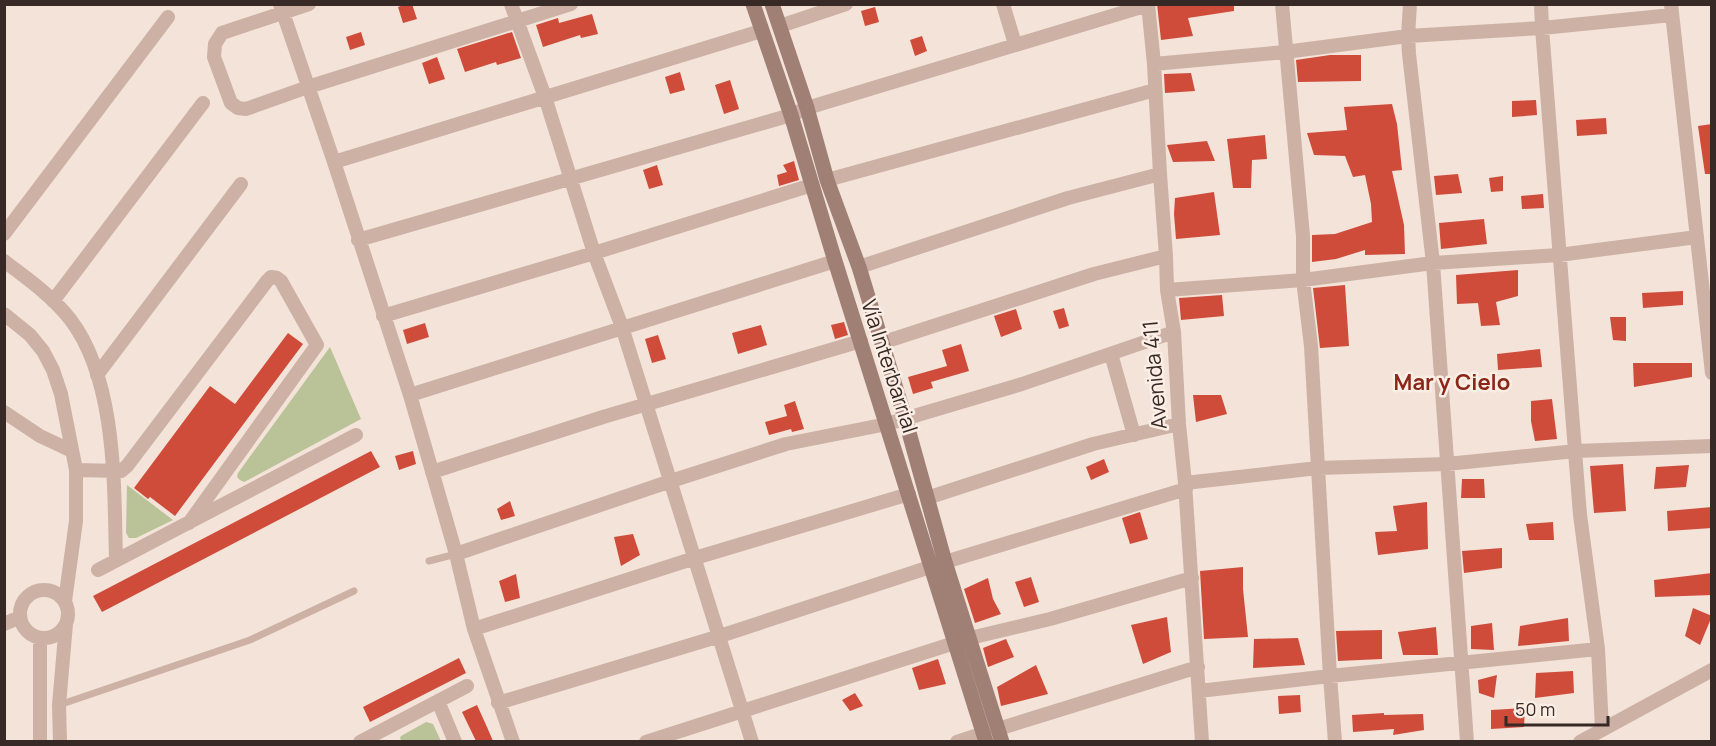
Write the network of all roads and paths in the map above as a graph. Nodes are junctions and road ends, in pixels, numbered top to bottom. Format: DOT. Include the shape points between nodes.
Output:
graph roads {
  1 [pos="309,4"];
  2 [pos="511,4"];
  3 [pos="571,4"];
  4 [pos="753,4"];
  5 [pos="772,4"];
  6 [pos="846,4"];
  7 [pos="1003,4"];
  8 [pos="1282,4"];
  9 [pos="1410,4"];
  10 [pos="1541,4"];
  11 [pos="1148,5"];
  12 [pos="282,9"];
  13 [pos="1672,10"];
  14 [pos="168,17"];
  15 [pos="517,22"];
  16 [pos="780,26"];
  17 [pos="1542,28"];
  18 [pos="761,31"];
  19 [pos="1408,36"];
  20 [pos="1015,44"];
  21 [pos="1285,52"];
  22 [pos="1154,64"];
  23 [pos="308,87"];
  24 [pos="1155,90"];
  25 [pos="545,97"];
  26 [pos="203,103"];
  27 [pos="807,108"];
  28 [pos="791,115"];
  29 [pos="334,162"];
  30 [pos="1160,174"];
  31 [pos="571,179"];
  32 [pos="827,180"];
  33 [pos="241,184"];
  34 [pos="812,185"];
  35 [pos="4,234"];
  36 [pos="1697,237"];
  37 [pos="358,240"];
  38 [pos="594,253"];
  39 [pos="1559,255"];
  40 [pos="1166,256"];
  41 [pos="4,261"];
  42 [pos="835,261"];
  43 [pos="1433,263"];
  44 [pos="859,267"];
  45 [pos="1303,280"];
  46 [pos="1167,290"];
  47 [pos="53,301"];
  48 [pos="4,315"];
  49 [pos="383,316"];
  50 [pos="622,327"];
  51 [pos="1174,332"];
  52 [pos="861,341"];
  53 [pos="882,343"];
  54 [pos="1111,354"];
  55 [pos="1712,373"];
  56 [pos="97,375"];
  57 [pos="410,395"];
  58 [pos="647,404"];
  59 [pos="4,412"];
  60 [pos="905,418"];
  61 [pos="887,424"];
  62 [pos="1179,424"];
  63 [pos="356,435"];
  64 [pos="1134,435"];
  65 [pos="1712,446"];
  66 [pos="72,451"];
  67 [pos="1576,451"];
  68 [pos="1447,464"];
  69 [pos="1318,468"];
  70 [pos="76,470"];
  71 [pos="114,471"];
  72 [pos="432,472"];
  73 [pos="671,481"];
  74 [pos="1186,486"];
  75 [pos="909,494"];
  76 [pos="927,498"];
  77 [pos="189,523"];
  78 [pos="456,554"];
  79 [pos="695,558"];
  80 [pos="116,560"];
  81 [pos="429,561"];
  82 [pos="945,561"];
  83 [pos="930,567"];
  84 [pos="98,570"];
  85 [pos="1192,578"];
  86 [pos="354,591"];
  87 [pos="65,601"];
  88 [pos="20,616"];
  89 [pos="4,624"];
  90 [pos="66,624"];
  91 [pos="474,629"];
  92 [pos="720,636"];
  93 [pos="40,638"];
  94 [pos="970,638"];
  95 [pos="954,643"];
  96 [pos="1598,649"];
  97 [pos="1461,663"];
  98 [pos="1198,667"];
  99 [pos="1712,670"];
  100 [pos="1330,676"];
  101 [pos="467,686"];
  102 [pos="1199,691"];
  103 [pos="438,701"];
  104 [pos="498,703"];
  105 [pos="59,705"];
  106 [pos="743,711"];
  107 [pos="1602,729"];
  108 [pos="992,736"];
  109 [pos="40,741"];
  110 [pos="60,741"];
  111 [pos="360,741"];
  112 [pos="455,741"];
  113 [pos="513,741"];
  114 [pos="646,741"];
  115 [pos="752,741"];
  116 [pos="957,741"];
  117 [pos="1203,741"];
  118 [pos="1335,741"];
  119 [pos="1467,741"];
  120 [pos="1580,741"];
  1 -- 12 [label="street"];
  2 -- 15 [label="street"];
  3 -- 15 [label="street"];
  4 -- 18 [label="main road, Vía Interbarrial"];
  5 -- 16 [label="main road, Vía Interbarrial"];
  6 -- 16 [label="street"];
  7 -- 20 [label="street"];
  8 -- 21 [label="street"];
  9 -- 19 [label="street"];
  10 -- 17 [label="street"];
  11 -- 20 [label="street"];
  11 -- 22 [label="street, Avenida 411"];
  12 -- 23 [label="street"];
  12 -- 23 [label="street" via="222,33 215,44 214,57 231,103 238,108 246,109"];
  13 -- 17 [label="street"];
  13 -- 36 [label="street"];
  14 -- 35 [label="street"];
  15 -- 23 [label="street"];
  15 -- 25 [label="street"];
  16 -- 27 [label="main road, Vía Interbarrial"];
  17 -- 19 [label="street"];
  17 -- 39 [label="street"];
  18 -- 25 [label="street"];
  18 -- 28 [label="main road, Vía Interbarrial"];
  19 -- 21 [label="street"];
  19 -- 43 [label="street"];
  20 -- 27 [label="street"];
  21 -- 22 [label="street"];
  21 -- 45 [label="street" via="1303,236"];
  22 -- 24 [label="street, Avenida 411"];
  23 -- 29 [label="street"];
  24 -- 30 [label="street, Avenida 411"];
  24 -- 32 [label="street"];
  25 -- 29 [label="street"];
  25 -- 31 [label="street"];
  26 -- 47 [label="street"];
  27 -- 28 [label="street"];
  27 -- 32 [label="main road, Vía Interbarrial"];
  28 -- 31 [label="street"];
  28 -- 34 [label="main road, Vía Interbarrial"];
  29 -- 37 [label="street"];
  30 -- 40 [label="street, Avenida 411"];
  30 -- 44 [label="street" via="1068,198"];
  31 -- 37 [label="street"];
  31 -- 38 [label="street"];
  32 -- 44 [label="main road, Vía Interbarrial"];
  33 -- 56 [label="street"];
  34 -- 38 [label="street"];
  34 -- 42 [label="main road, Vía Interbarrial"];
  36 -- 39 [label="street"];
  36 -- 55 [label="street"];
  37 -- 49 [label="street"];
  38 -- 49 [label="street"];
  38 -- 50 [label="street"];
  39 -- 43 [label="street"];
  39 -- 67 [label="street"];
  40 -- 46 [label="street, Avenida 411"];
  40 -- 53 [label="street" via="1094,274"];
  41 -- 47 [label="street"];
  42 -- 50 [label="street"];
  42 -- 52 [label="main road, Vía Interbarrial"];
  43 -- 45 [label="street"];
  43 -- 68 [label="street"];
  44 -- 53 [label="main road, Vía Interbarrial"];
  45 -- 46 [label="street"];
  45 -- 69 [label="street"];
  46 -- 51 [label="street, Avenida 411"];
  47 -- 56 [label="street" via="78,332"];
  48 -- 66 [label="street" via="37,343 53,370"];
  49 -- 57 [label="street"];
  50 -- 57 [label="street"];
  50 -- 58 [label="street"];
  51 -- 54 [label="street"];
  51 -- 62 [label="street, Avenida 411"];
  52 -- 58 [label="street"];
  52 -- 61 [label="main road, Vía Interbarrial"];
  53 -- 60 [label="main road, Vía Interbarrial"];
  54 -- 60 [label="street"];
  54 -- 64 [label="street"];
  56 -- 71 [label="street"];
  57 -- 72 [label="street"];
  58 -- 72 [label="street"];
  58 -- 73 [label="street"];
  59 -- 66 [label="street"];
  60 -- 61 [label="street"];
  60 -- 76 [label="main road, Vía Interbarrial"];
  61 -- 73 [label="street" via="786,444"];
  61 -- 75 [label="main road, Vía Interbarrial"];
  62 -- 64 [label="street"];
  62 -- 74 [label="street, Avenida 411"];
  63 -- 77 [label="street"];
  64 -- 76 [label="street" via="1093,444"];
  65 -- 67 [label="street"];
  66 -- 70 [label="street"];
  67 -- 68 [label="street"];
  67 -- 96 [label="street" via="1580,515"];
  68 -- 69 [label="street"];
  68 -- 97 [label="street"];
  69 -- 74 [label="street"];
  69 -- 100 [label="street"];
  70 -- 71 [label="street"];
  70 -- 87 [label="street" via="76,521"];
  71 -- 77 [label="street" via="126,466 267,281 273,277 280,279 317,345"];
  71 -- 80 [label="street"];
  72 -- 78 [label="street"];
  73 -- 78 [label="street"];
  73 -- 79 [label="street"];
  74 -- 82 [label="street"];
  74 -- 85 [label="street, Avenida 411"];
  75 -- 79 [label="street"];
  75 -- 83 [label="main road, Vía Interbarrial"];
  76 -- 82 [label="main road, Vía Interbarrial"];
  77 -- 80 [label="street"];
  78 -- 81 [label="lane"];
  78 -- 91 [label="street"];
  79 -- 91 [label="street"];
  79 -- 92 [label="street"];
  80 -- 84 [label="street"];
  82 -- 94 [label="main road, Vía Interbarrial"];
  83 -- 92 [label="street"];
  83 -- 95 [label="main road, Vía Interbarrial"];
  85 -- 94 [label="street"];
  85 -- 98 [label="street, Avenida 411"];
  86 -- 105 [label="lane" via="250,640"];
  87 -- 88 [label="street" via="52,591 36,591 23,601"];
  87 -- 90 [label="street"];
  88 -- 89 [label="street"];
  88 -- 93 [label="street" via="26,631"];
  90 -- 93 [label="street" via="55,635"];
  90 -- 105 [label="street"];
  91 -- 104 [label="street"];
  92 -- 104 [label="street"];
  92 -- 106 [label="street"];
  93 -- 109 [label="street"];
  94 -- 95 [label="street"];
  94 -- 108 [label="main road, Vía Interbarrial"];
  95 -- 106 [label="street"];
  95 -- 108 [label="main road, Vía Interbarrial"];
  96 -- 97 [label="street"];
  96 -- 107 [label="street"];
  97 -- 100 [label="street"];
  97 -- 119 [label="street"];
  98 -- 102 [label="street, Avenida 411"];
  98 -- 108 [label="street"];
  99 -- 107 [label="street"];
  100 -- 102 [label="street"];
  100 -- 118 [label="street"];
  101 -- 103 [label="street"];
  102 -- 117 [label="street, Avenida 411"];
  103 -- 111 [label="street"];
  103 -- 112 [label="street"];
  104 -- 113 [label="street"];
  105 -- 110 [label="street"];
  106 -- 114 [label="street"];
  106 -- 115 [label="street"];
  107 -- 120 [label="street"];
  108 -- 116 [label="street"];
}
